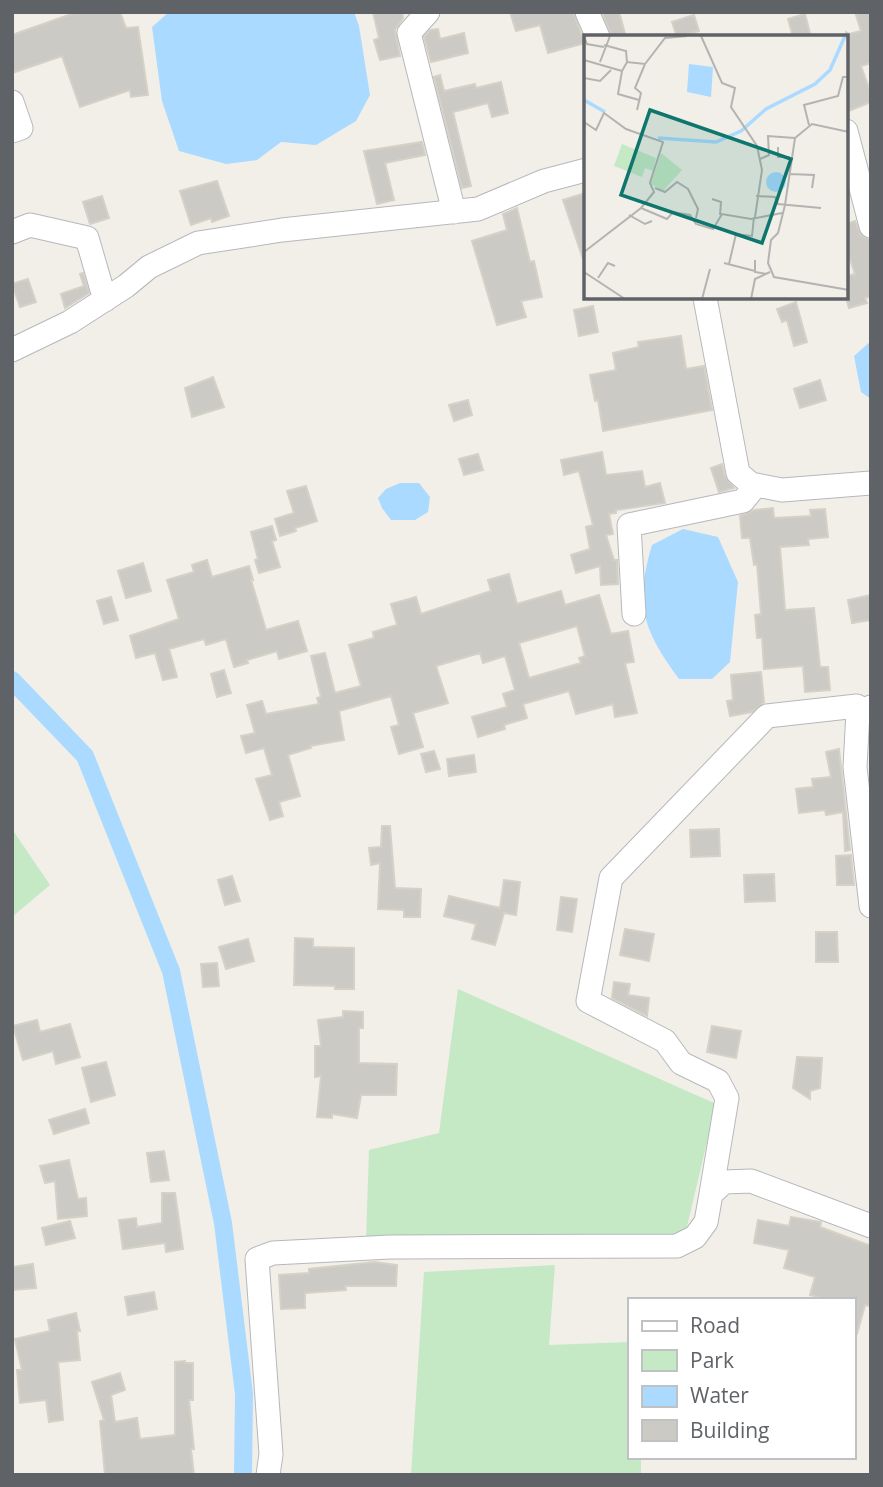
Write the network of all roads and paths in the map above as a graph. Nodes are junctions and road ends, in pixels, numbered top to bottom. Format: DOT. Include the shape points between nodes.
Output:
graph roads {
  1 [pos="428,12"];
  2 [pos="587,12"];
  3 [pos="597,35"];
  4 [pos="12,102"];
  5 [pos="12,131"];
  6 [pos="848,139"];
  7 [pos="584,171"];
  8 [pos="454,212"];
  9 [pos="871,226"];
  10 [pos="12,232"];
  11 [pos="705,299"];
  12 [pos="105,300"];
  13 [pos="12,350"];
  14 [pos="871,482"];
  15 [pos="756,485"];
  16 [pos="634,614"];
  17 [pos="864,707"];
  18 [pos="871,906"];
  19 [pos="711,1194"];
  20 [pos="871,1226"];
  21 [pos="268,1475"];
  1 -- 8 [label="street" via="409,33"];
  2 -- 3 [label="street"];
  4 -- 5 [label="street" via="21,128"];
  6 -- 9 [label="street"];
  7 -- 8 [label="street" via="544,181 478,209"];
  8 -- 12 [label="street" via="198,243 149,267"];
  10 -- 12 [label="street" via="30,225 87,239"];
  11 -- 15 [label="street" via="738,472"];
  12 -- 13 [label="street"];
  14 -- 15 [label="street" via="782,490"];
  15 -- 16 [label="street" via="743,501 629,525"];
  17 -- 18 [label="street" via="858,712 855,767"];
  17 -- 19 [label="street" via="767,716 611,878 588,1001 665,1041 681,1063 718,1081 727,1098"];
  19 -- 20 [label="street" via="724,1182 751,1181"];
  19 -- 21 [label="street" via="706,1222 695,1237 677,1246 390,1247 272,1253 257,1259 271,1454"];
}
